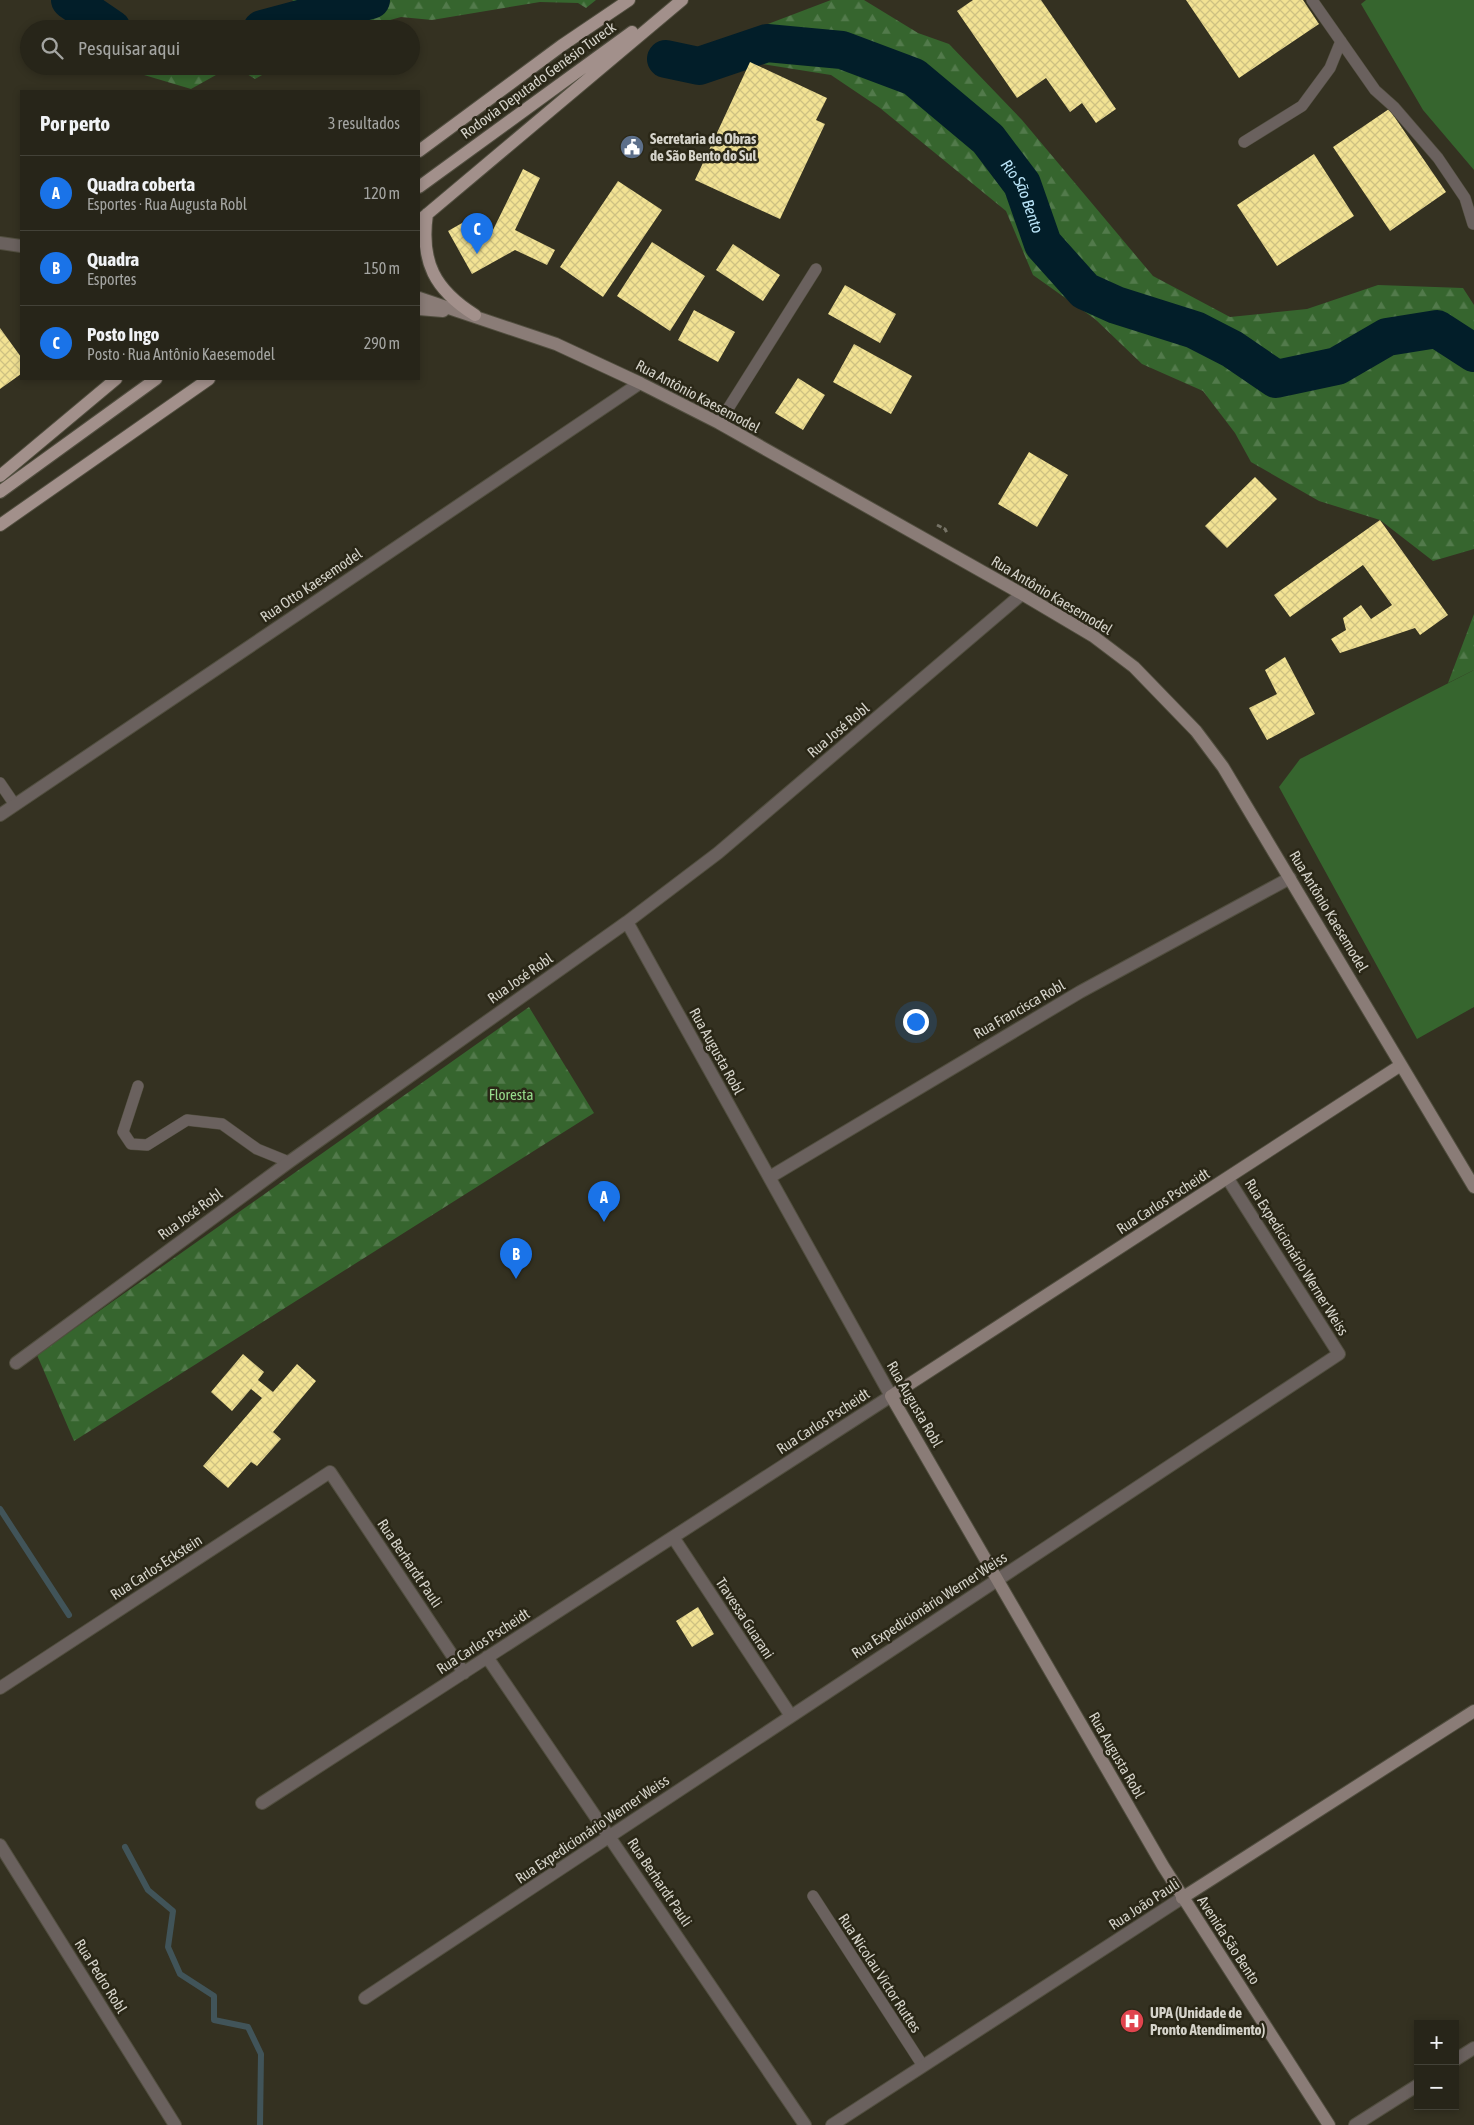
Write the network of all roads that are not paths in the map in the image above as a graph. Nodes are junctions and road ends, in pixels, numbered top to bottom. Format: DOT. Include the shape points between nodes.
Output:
graph roads {
  1 [pos="629,0"];
  2 [pos="676,0"];
  3 [pos="682,0"];
  4 [pos="1312,0"];
  5 [pos="1341,41"];
  6 [pos="1244,142"];
  7 [pos="420,150"];
  8 [pos="420,186"];
  9 [pos="423,218"];
  10 [pos="1473,224"];
  11 [pos="0,243"];
  12 [pos="20,246"];
  13 [pos="816,269"];
  14 [pos="420,298"];
  15 [pos="420,309"];
  16 [pos="475,315"];
  17 [pos="115,380"];
  18 [pos="155,380"];
  19 [pos="208,380"];
  20 [pos="640,383"];
  21 [pos="719,423"];
  22 [pos="0,476"];
  23 [pos="0,492"];
  24 [pos="0,525"];
  25 [pos="1022,594"];
  26 [pos="0,784"];
  27 [pos="15,805"];
  28 [pos="0,815"];
  29 [pos="1290,878"];
  30 [pos="627,922"];
  31 [pos="1402,1065"];
  32 [pos="138,1086"];
  33 [pos="289,1162"];
  34 [pos="770,1177"];
  35 [pos="1228,1179"];
  36 [pos="1474,1187"];
  37 [pos="16,1363"];
  38 [pos="891,1396"];
  39 [pos="330,1472"];
  40 [pos="673,1537"];
  41 [pos="997,1580"];
  42 [pos="487,1657"];
  43 [pos="464,1673"];
  44 [pos="0,1688"];
  45 [pos="1474,1711"];
  46 [pos="791,1716"];
  47 [pos="262,1803"];
  48 [pos="609,1837"];
  49 [pos="0,1845"];
  50 [pos="814,1896"];
  51 [pos="1182,1898"];
  52 [pos="365,1998"];
  53 [pos="1474,2048"];
  54 [pos="1459,2057"];
  55 [pos="923,2066"];
  56 [pos="1414,2087"];
  57 [pos="174,2125"];
  58 [pos="805,2125"];
  59 [pos="832,2125"];
  60 [pos="1329,2125"];
  61 [pos="1355,2125"];
  1 -- 7 [label="main road"];
  2 -- 8 [label="main road, Rodovia Deputado Genésio Tureck"];
  3 -- 9 [label="main road"];
  4 -- 5 [label="lane"];
  5 -- 6 [label="lane" via="1330,68 1302,106"];
  5 -- 10 [label="lane" via="1375,90 1438,158 1465,198"];
  9 -- 16 [label="main road" via="426,254 432,273 458,305"];
  11 -- 12 [label="street"];
  13 -- 21 [label="lane"];
  14 -- 16 [label="main road, Rua Antônio Kaesemodel"];
  15 -- 16 [label="main road, Rua Antônio Kaesemodel"];
  16 -- 20 [label="main road, Rua Antônio Kaesemodel" via="556,344"];
  17 -- 22 [label="main road"];
  18 -- 23 [label="main road"];
  19 -- 24 [label="main road"];
  20 -- 21 [label="main road, Rua Antônio Kaesemodel"];
  20 -- 27 [label="street, Rua Otto Kaesemodel"];
  21 -- 25 [label="main road, Rua Antônio Kaesemodel"];
  25 -- 29 [label="main road, Rua Antônio Kaesemodel" via="1093,636 1134,667 1168,700 1223,767"];
  25 -- 30 [label="street, Rua José Robl" via="718,853"];
  26 -- 27 [label="lane"];
  27 -- 28 [label="street, Rua Otto Kaesemodel"];
  29 -- 31 [label="main road, Rua Antônio Kaesemodel"];
  29 -- 34 [label="street, Rua Francisca Robl" via="1072,997"];
  30 -- 33 [label="street, Rua José Robl"];
  30 -- 34 [label="street, Rua Augusta Robl"];
  31 -- 35 [label="main road, Rua Carlos Pscheidt"];
  31 -- 36 [label="main road, Rua Antônio Kaesemodel"];
  32 -- 33 [label="lane" via="123,1132 131,1144 147,1144 187,1120 222,1124 257,1148"];
  33 -- 37 [label="street, Rua José Robl"];
  34 -- 38 [label="street, Rua Augusta Robl"];
  35 -- 38 [label="main road, Rua Carlos Pscheidt"];
  35 -- 41 [label="street, Rua Expedicionário Werner Weiss" via="1339,1354"];
  38 -- 40 [label="street, Rua Carlos Pscheidt"];
  38 -- 41 [label="main road, Rua Augusta Robl"];
  39 -- 43 [label="street, Rua Berhardt Pauli"];
  39 -- 44 [label="street, Rua Carlos Eckstein"];
  40 -- 42 [label="street, Rua Carlos Pscheidt"];
  40 -- 46 [label="street, Travessa Guarani"];
  41 -- 46 [label="street, Rua Expedicionário Werner Weiss"];
  41 -- 51 [label="main road, Rua Augusta Robl"];
  42 -- 43 [label="street, Rua Carlos Pscheidt"];
  42 -- 48 [label="street, Rua Berhardt Pauli"];
  43 -- 47 [label="street, Rua Carlos Pscheidt"];
  45 -- 51 [label="main road, Rua João Pauli"];
  46 -- 48 [label="street, Rua Expedicionário Werner Weiss"];
  48 -- 52 [label="street, Rua Expedicionário Werner Weiss"];
  48 -- 58 [label="street, Rua Berhardt Pauli"];
  49 -- 57 [label="street, Rua Pedro Robl"];
  50 -- 55 [label="lane, Rua Nicolau Victor Ruttes"];
  51 -- 55 [label="street, Rua João Pauli"];
  51 -- 60 [label="main road, Avenida São Bento"];
  53 -- 54 [label="street"];
  55 -- 59 [label="street, Rua João Pauli"];
  56 -- 61 [label="street"];
}
